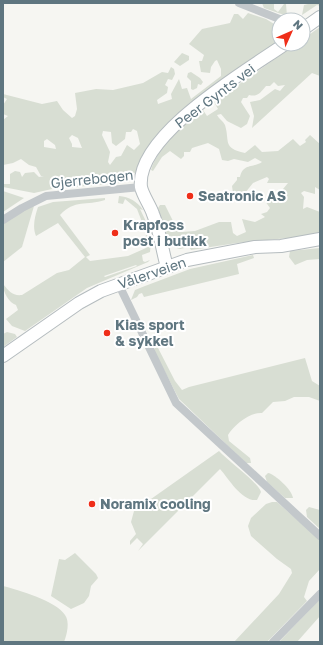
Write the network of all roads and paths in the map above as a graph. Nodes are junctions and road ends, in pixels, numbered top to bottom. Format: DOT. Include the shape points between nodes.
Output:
graph roads {
  1 [pos="239,3"];
  2 [pos="271,16"];
  3 [pos="320,17"];
  4 [pos="311,23"];
  5 [pos="274,52"];
  6 [pos="142,187"];
  7 [pos="3,220"];
  8 [pos="320,240"];
  9 [pos="167,267"];
  10 [pos="119,285"];
  11 [pos="3,356"];
  12 [pos="320,536"];
  13 [pos="320,594"];
  14 [pos="273,642"];
  1 -- 2 [label="street"];
  3 -- 4 [label="street"];
  5 -- 6 [label="street, Peer Gynts vei" via="177,123 147,159 142,175"];
  6 -- 7 [label="street, Gjerrebogen" via="46,196"];
  6 -- 9 [label="street, Peer Gynts vei" via="156,223"];
  8 -- 9 [label="street, Vålerveien" via="224,253 187,260"];
  9 -- 10 [label="street, Vålerveien"];
  10 -- 11 [label="street, Vålerveien" via="79,303"];
  10 -- 12 [label="street" via="176,403"];
  13 -- 14 [label="street"];
}
